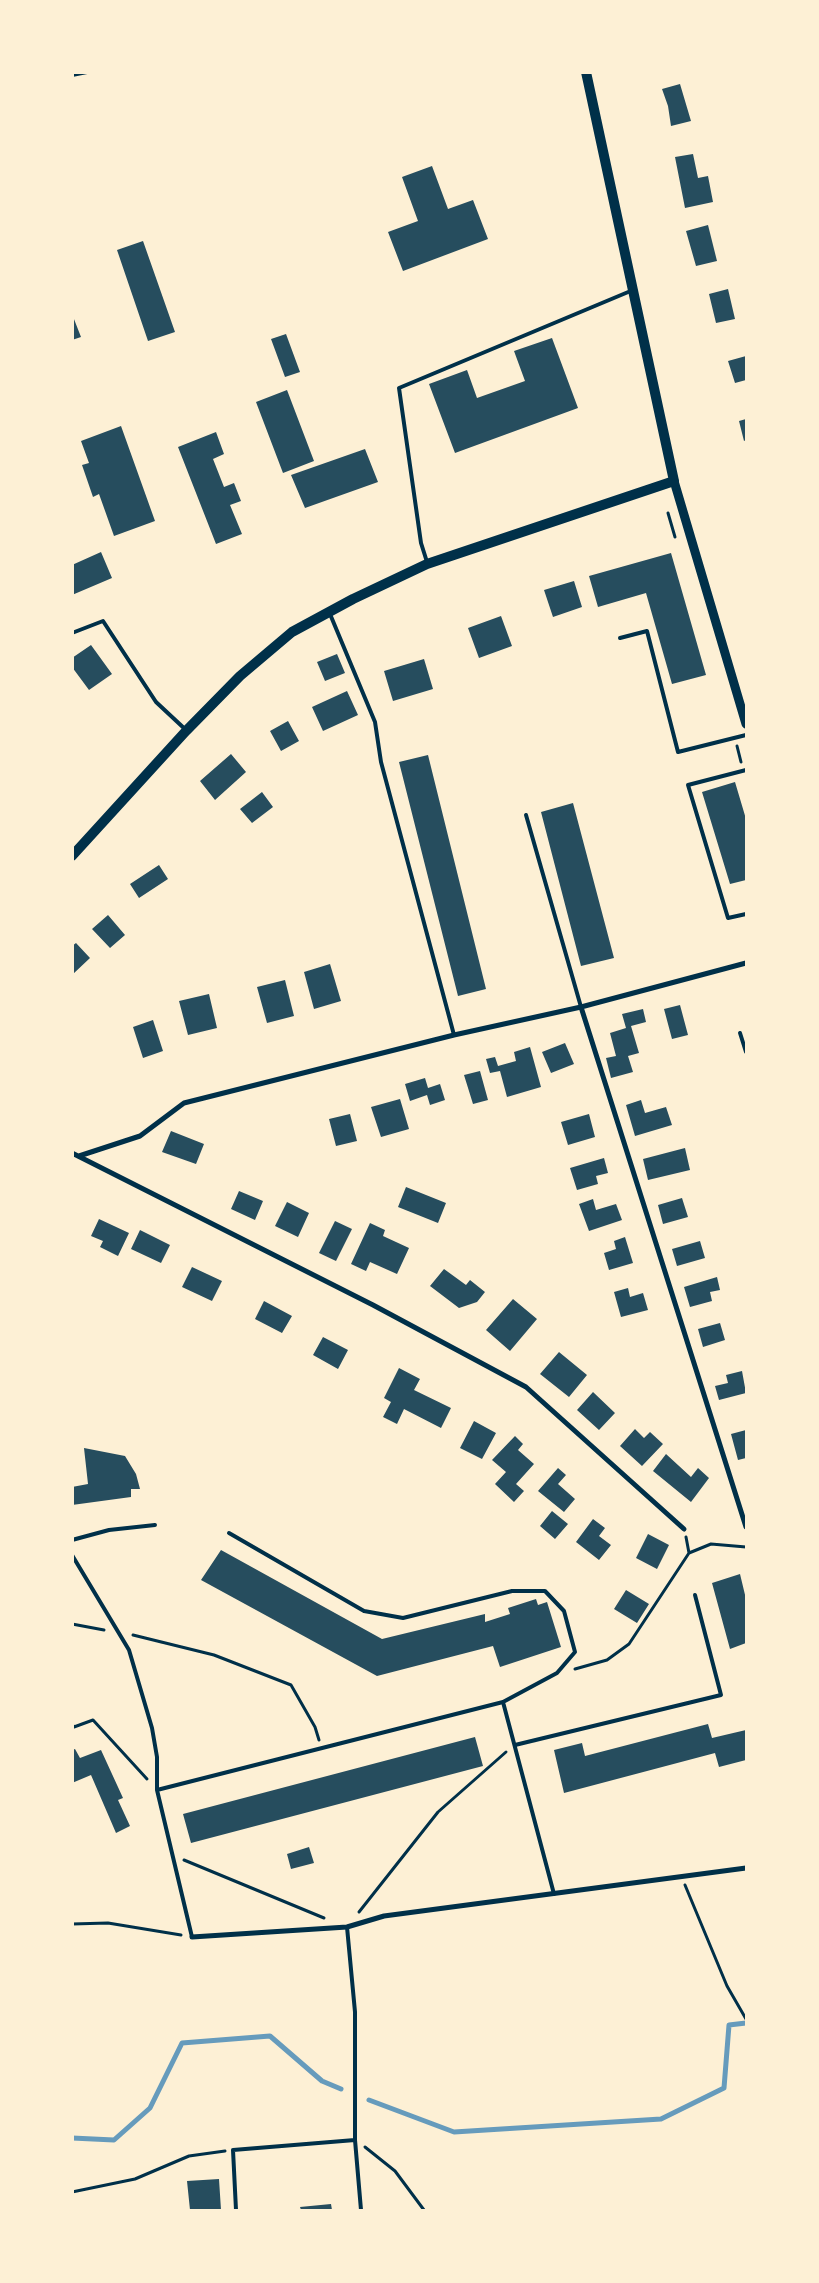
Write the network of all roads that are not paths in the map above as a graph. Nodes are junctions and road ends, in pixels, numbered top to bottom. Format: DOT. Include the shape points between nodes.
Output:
graph roads {
  1 [pos="87,72"];
  2 [pos="586,72"];
  3 [pos="72,75"];
  4 [pos="633,290"];
  5 [pos="674,482"];
  6 [pos="427,564"];
  7 [pos="329,612"];
  8 [pos="72,633"];
  9 [pos="620,638"];
  10 [pos="746,724"];
  11 [pos="186,731"];
  12 [pos="746,735"];
  13 [pos="746,770"];
  14 [pos="526,815"];
  15 [pos="72,856"];
  16 [pos="746,914"];
  17 [pos="746,962"];
  18 [pos="581,1007"];
  19 [pos="740,1033"];
  20 [pos="454,1036"];
  21 [pos="746,1052"];
  22 [pos="72,1154"];
  23 [pos="79,1156"];
  24 [pos="155,1525"];
  25 [pos="746,1527"];
  26 [pos="684,1529"];
  27 [pos="229,1532"];
  28 [pos="72,1540"];
  29 [pos="72,1555"];
  30 [pos="695,1594"];
  31 [pos="502,1702"];
  32 [pos="515,1745"];
  33 [pos="157,1790"];
  34 [pos="746,1868"];
  35 [pos="554,1894"];
  36 [pos="347,1927"];
  37 [pos="192,1937"];
  38 [pos="355,2140"];
  39 [pos="236,2210"];
  40 [pos="361,2210"];
  1 -- 3 [label="lane"];
  2 -- 4 [label="main road"];
  4 -- 5 [label="main road"];
  4 -- 6 [label="lane" via="399,388 421,543"];
  5 -- 6 [label="main road"];
  5 -- 10 [label="street"];
  6 -- 7 [label="main road"];
  7 -- 11 [label="main road" via="292,632 268,650"];
  7 -- 20 [label="lane" via="375,722 381,762"];
  8 -- 11 [label="lane" via="103,621 156,702"];
  9 -- 12 [label="lane" via="647,631 678,752"];
  11 -- 15 [label="main road"];
  13 -- 16 [label="lane" via="688,785 728,918"];
  14 -- 18 [label="lane"];
  17 -- 18 [label="street"];
  18 -- 20 [label="street"];
  18 -- 25 [label="street"];
  19 -- 21 [label="lane"];
  20 -- 23 [label="street" via="184,1103 140,1136"];
  22 -- 23 [label="street"];
  23 -- 26 [label="street" via="526,1387"];
  24 -- 28 [label="lane" via="108,1530"];
  27 -- 31 [label="lane" via="364,1611 403,1618 512,1591 546,1591 564,1611 575,1652 557,1673"];
  29 -- 33 [label="lane" via="129,1650 152,1728 157,1757"];
  30 -- 32 [label="lane" via="721,1695"];
  31 -- 32 [label="lane"];
  31 -- 33 [label="lane"];
  32 -- 35 [label="lane"];
  33 -- 37 [label="lane"];
  34 -- 35 [label="street"];
  35 -- 36 [label="street" via="384,1916"];
  36 -- 37 [label="street"];
  36 -- 38 [label="lane" via="355,2012"];
  38 -- 39 [label="lane" via="233,2150"];
  38 -- 40 [label="lane"];
}
